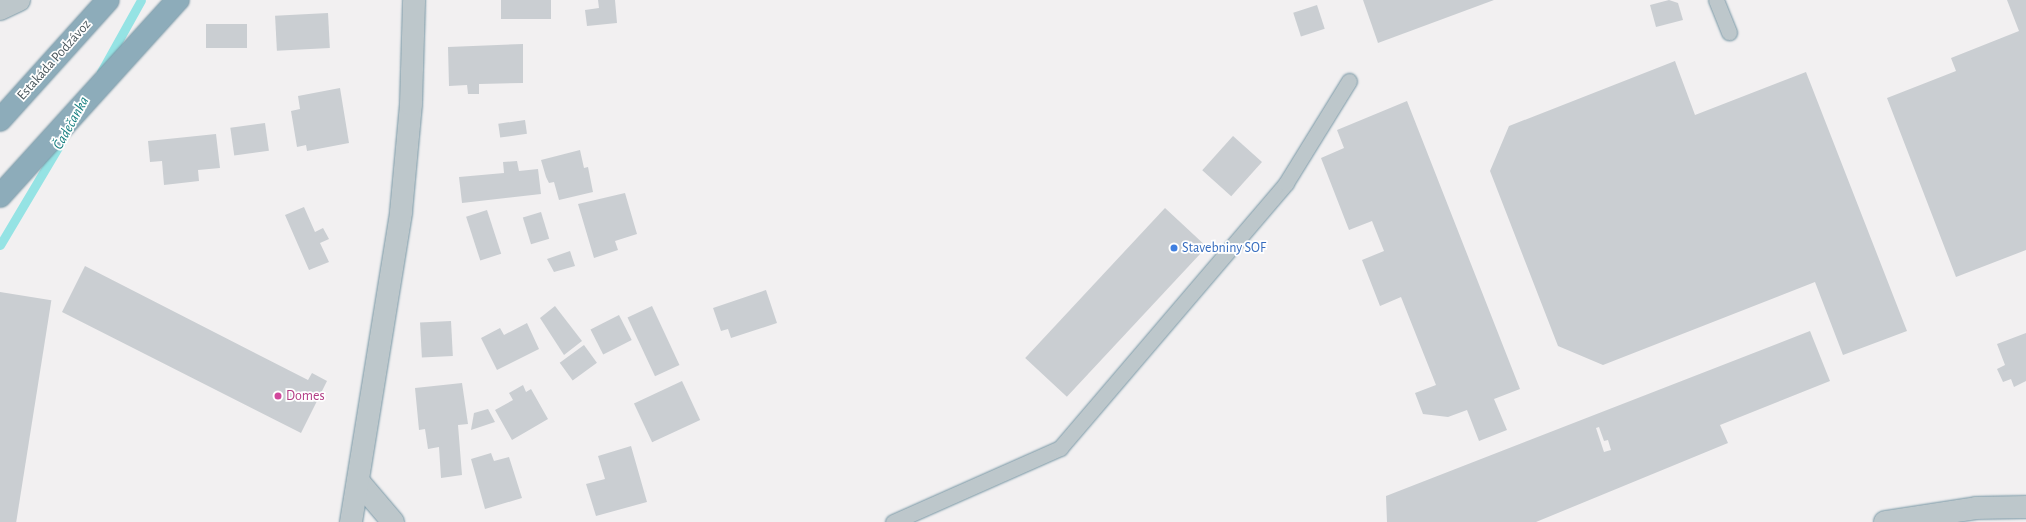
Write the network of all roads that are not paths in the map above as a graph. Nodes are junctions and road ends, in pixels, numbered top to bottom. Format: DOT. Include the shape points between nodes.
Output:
graph roads {
  1 [pos="19,0"];
  2 [pos="108,0"];
  3 [pos="178,0"];
  4 [pos="414,0"];
  5 [pos="1716,0"];
  6 [pos="0,8"];
  7 [pos="1729,33"];
  8 [pos="1350,81"];
  9 [pos="0,120"];
  10 [pos="0,196"];
  11 [pos="358,481"];
  12 [pos="2026,507"];
  13 [pos="351,522"];
  14 [pos="393,522"];
  15 [pos="893,522"];
  16 [pos="1885,522"];
  1 -- 6 [label="street"];
  2 -- 9 [label="highway, Estakáda Podzávoz"];
  3 -- 10 [label="highway"];
  4 -- 11 [label="street" via="411,104 401,212"];
  5 -- 7 [label="lane"];
  8 -- 15 [label="lane" via="1286,183 1060,448"];
  11 -- 13 [label="street"];
  11 -- 14 [label="street"];
  12 -- 16 [label="street" via="1976,508"];
}
